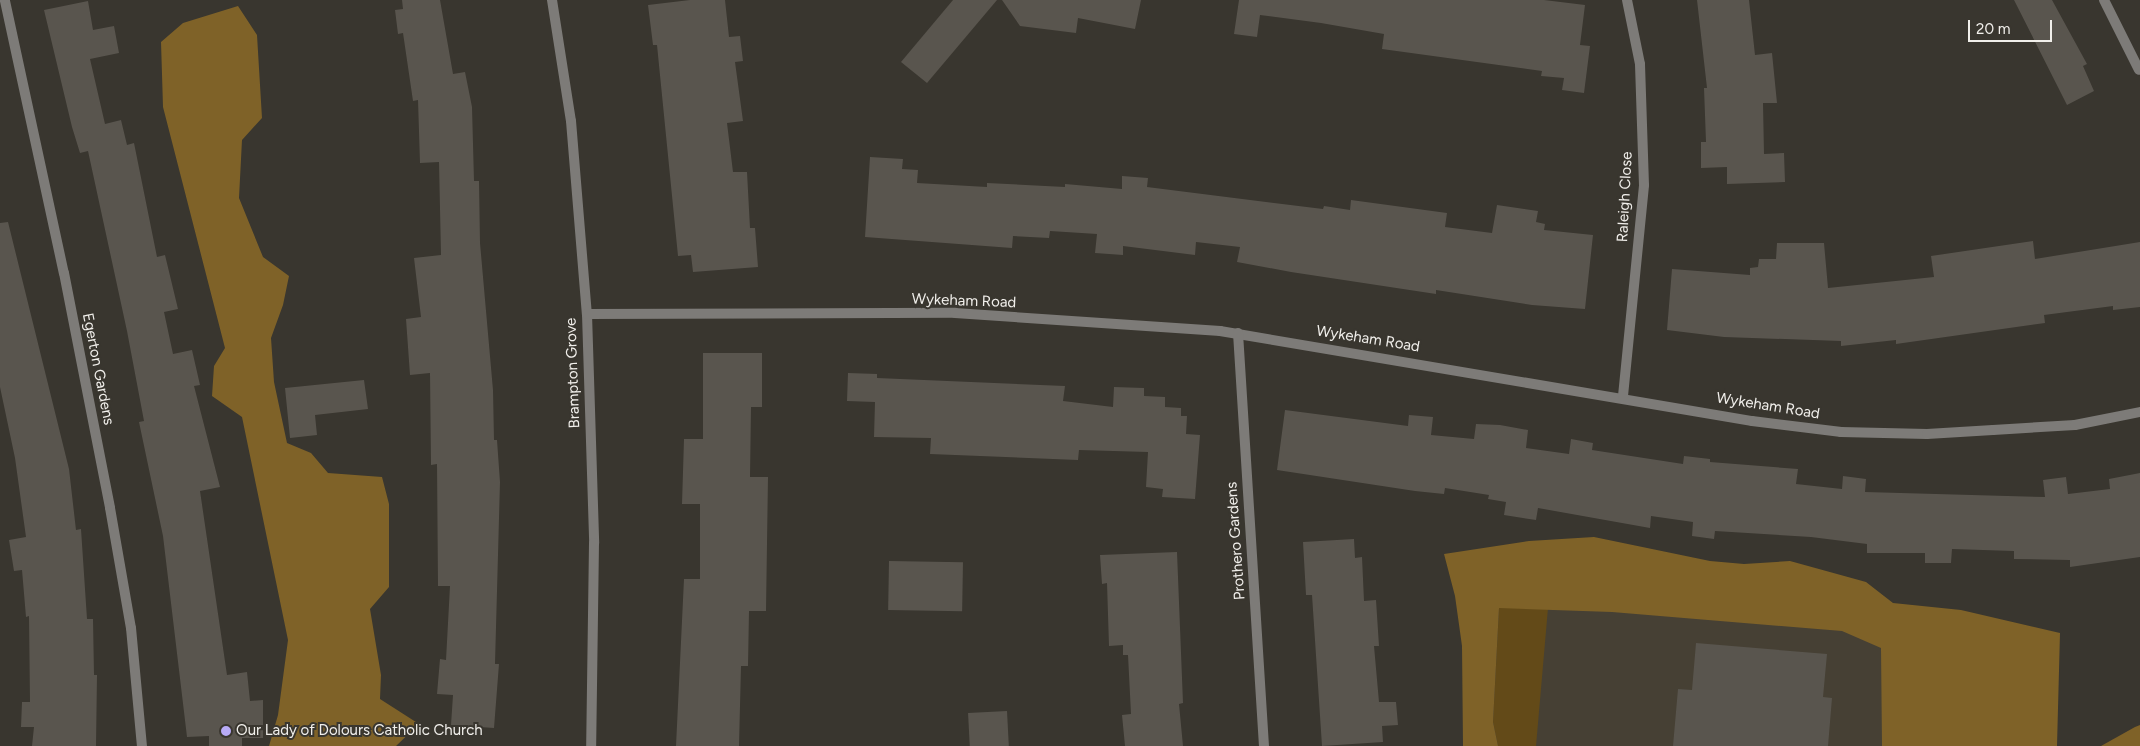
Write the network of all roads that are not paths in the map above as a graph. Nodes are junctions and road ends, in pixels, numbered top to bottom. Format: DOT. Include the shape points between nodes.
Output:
graph roads {
  1 [pos="552,0"];
  2 [pos="1626,0"];
  3 [pos="2104,0"];
  4 [pos="5,1"];
  5 [pos="2139,70"];
  6 [pos="586,314"];
  7 [pos="1238,333"];
  8 [pos="1623,396"];
  9 [pos="2140,412"];
  10 [pos="142,746"];
  11 [pos="591,746"];
  12 [pos="1264,746"];
  1 -- 6 [label="street, Brampton Grove" via="571,122"];
  2 -- 8 [label="street, Raleigh Close" via="1640,64 1644,185"];
  3 -- 5 [label="street"];
  4 -- 10 [label="street, Egerton Gardens" via="64,273 110,508 131,628"];
  6 -- 7 [label="street, Wykeham Road" via="955,314"];
  6 -- 11 [label="street, Brampton Grove" via="594,543"];
  7 -- 8 [label="street, Wykeham Road"];
  7 -- 12 [label="street, Prothero Gardens"];
  8 -- 9 [label="street, Wykeham Road" via="1752,421 1841,432 1927,434 2075,425"];
}
